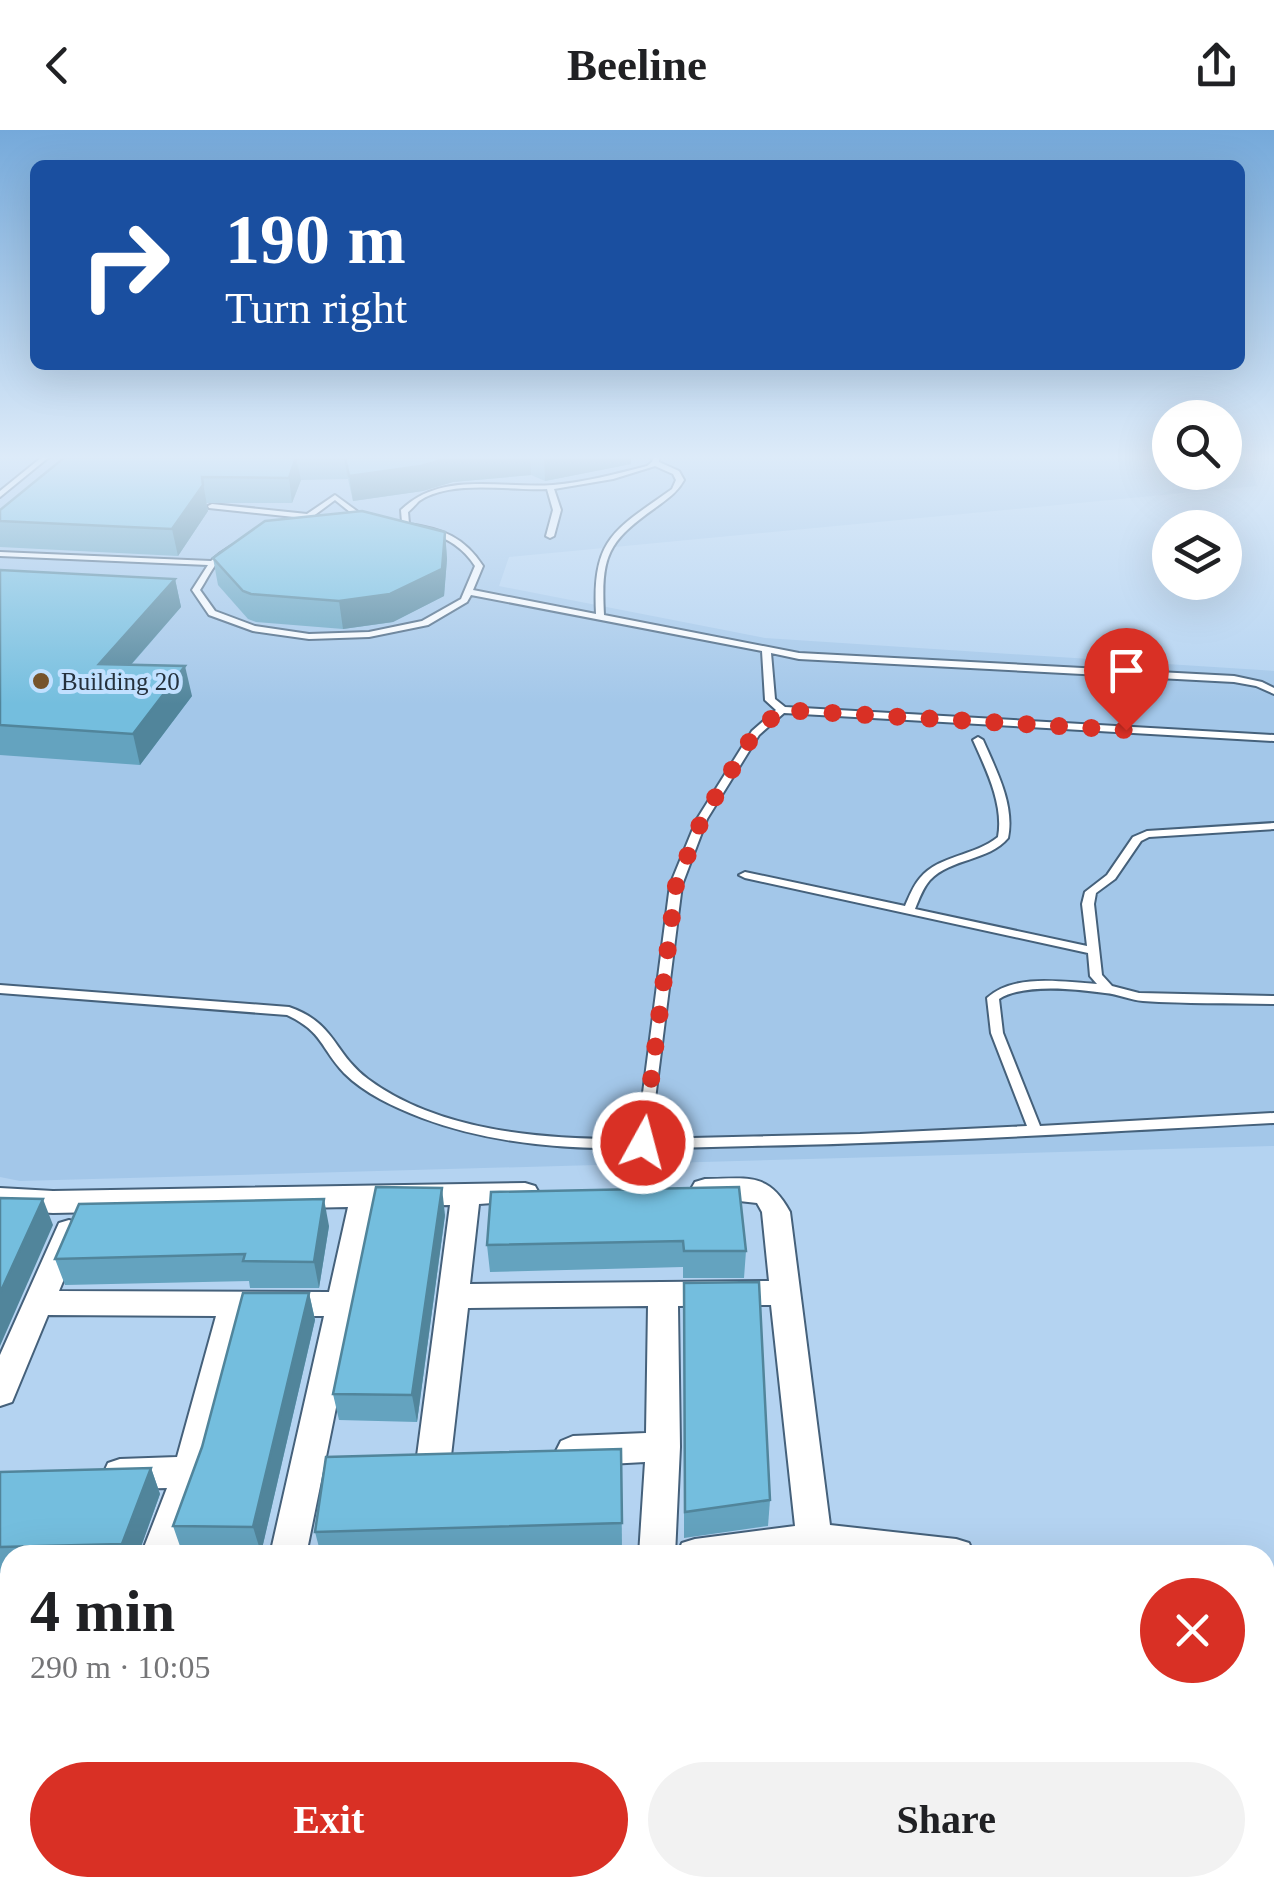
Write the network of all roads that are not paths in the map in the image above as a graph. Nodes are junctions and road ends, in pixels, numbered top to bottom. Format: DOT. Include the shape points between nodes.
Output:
graph roads {
  1 [pos="253,539"];
  2 [pos="452,539"];
  3 [pos="611,539"];
  4 [pos="0,554"];
  5 [pos="211,563"];
  6 [pos="471,592"];
  7 [pos="600,617"];
  8 [pos="766,652"];
  9 [pos="1274,691"];
  10 [pos="782,710"];
  11 [pos="1274,738"];
  12 [pos="978,740"];
  13 [pos="1274,826"];
  14 [pos="744,875"];
  15 [pos="909,910"];
  16 [pos="1093,950"];
  17 [pos="0,989"];
  18 [pos="1108,989"];
  19 [pos="1274,1000"];
  20 [pos="1274,1118"];
  21 [pos="1035,1130"];
  22 [pos="643,1143"];
  23 [pos="682,1190"];
  24 [pos="564,1192"];
  25 [pos="466,1194"];
  26 [pos="365,1196"];
  27 [pos="0,1200"];
  28 [pos="82,1202"];
  29 [pos="786,1293"];
  30 [pos="663,1294"];
  31 [pos="453,1296"];
  32 [pos="236,1302"];
  33 [pos="40,1303"];
  34 [pos="340,1304"];
  35 [pos="0,1392"];
  36 [pos="663,1447"];
  37 [pos="548,1452"];
  38 [pos="472,1455"];
  39 [pos="434,1456"];
  40 [pos="398,1458"];
  41 [pos="344,1460"];
  42 [pos="307,1462"];
  43 [pos="190,1472"];
  44 [pos="95,1474"];
  45 [pos="163,1545"];
  46 [pos="290,1545"];
  47 [pos="658,1545"];
  48 [pos="816,1545"];
  1 -- 5 [label="lane"];
  2 -- 6 [label="lane" via="479,566"];
  3 -- 7 [label="lane" via="597,584"];
  4 -- 5 [label="lane"];
  5 -- 6 [label="lane" via="197,588 211,613 252,631 292,638 400,628 436,616"];
  6 -- 7 [label="lane"];
  7 -- 8 [label="lane"];
  8 -- 9 [label="lane" via="1234,679"];
  8 -- 10 [label="lane" via="770,700"];
  10 -- 11 [label="lane"];
  10 -- 22 [label="lane" via="755,732 702,819 676,885"];
  12 -- 15 [label="lane" via="999,795 1002,841 927,876"];
  13 -- 16 [label="lane" via="1137,839 1111,877 1091,892"];
  14 -- 15 [label="lane"];
  15 -- 16 [label="lane"];
  16 -- 18 [label="lane" via="1096,976"];
  17 -- 22 [label="lane" via="290,1011 324,1030 355,1076 450,1122 549,1143"];
  18 -- 19 [label="lane" via="1139,997"];
  18 -- 21 [label="lane" via="1018,987 993,998 997,1033"];
  20 -- 21 [label="lane"];
  21 -- 22 [label="lane"];
  23 -- 29 [label="street" via="754,1190 767,1196 776,1212"];
  24 -- 25 [label="street"];
  25 -- 26 [label="street"];
  25 -- 31 [label="street"];
  26 -- 28 [label="street"];
  26 -- 34 [label="street"];
  27 -- 28 [label="street"];
  28 -- 33 [label="street"];
  29 -- 30 [label="street"];
  29 -- 48 [label="street"];
  30 -- 31 [label="street"];
  30 -- 36 [label="street"];
  31 -- 39 [label="street"];
  32 -- 33 [label="street"];
  32 -- 34 [label="street"];
  32 -- 43 [label="street"];
  33 -- 35 [label="street"];
  34 -- 42 [label="street"];
  36 -- 37 [label="street"];
  36 -- 47 [label="street"];
  38 -- 39 [label="street"];
  39 -- 40 [label="street"];
  41 -- 42 [label="street"];
  42 -- 46 [label="street"];
  43 -- 44 [label="street"];
  43 -- 45 [label="street"];
}
